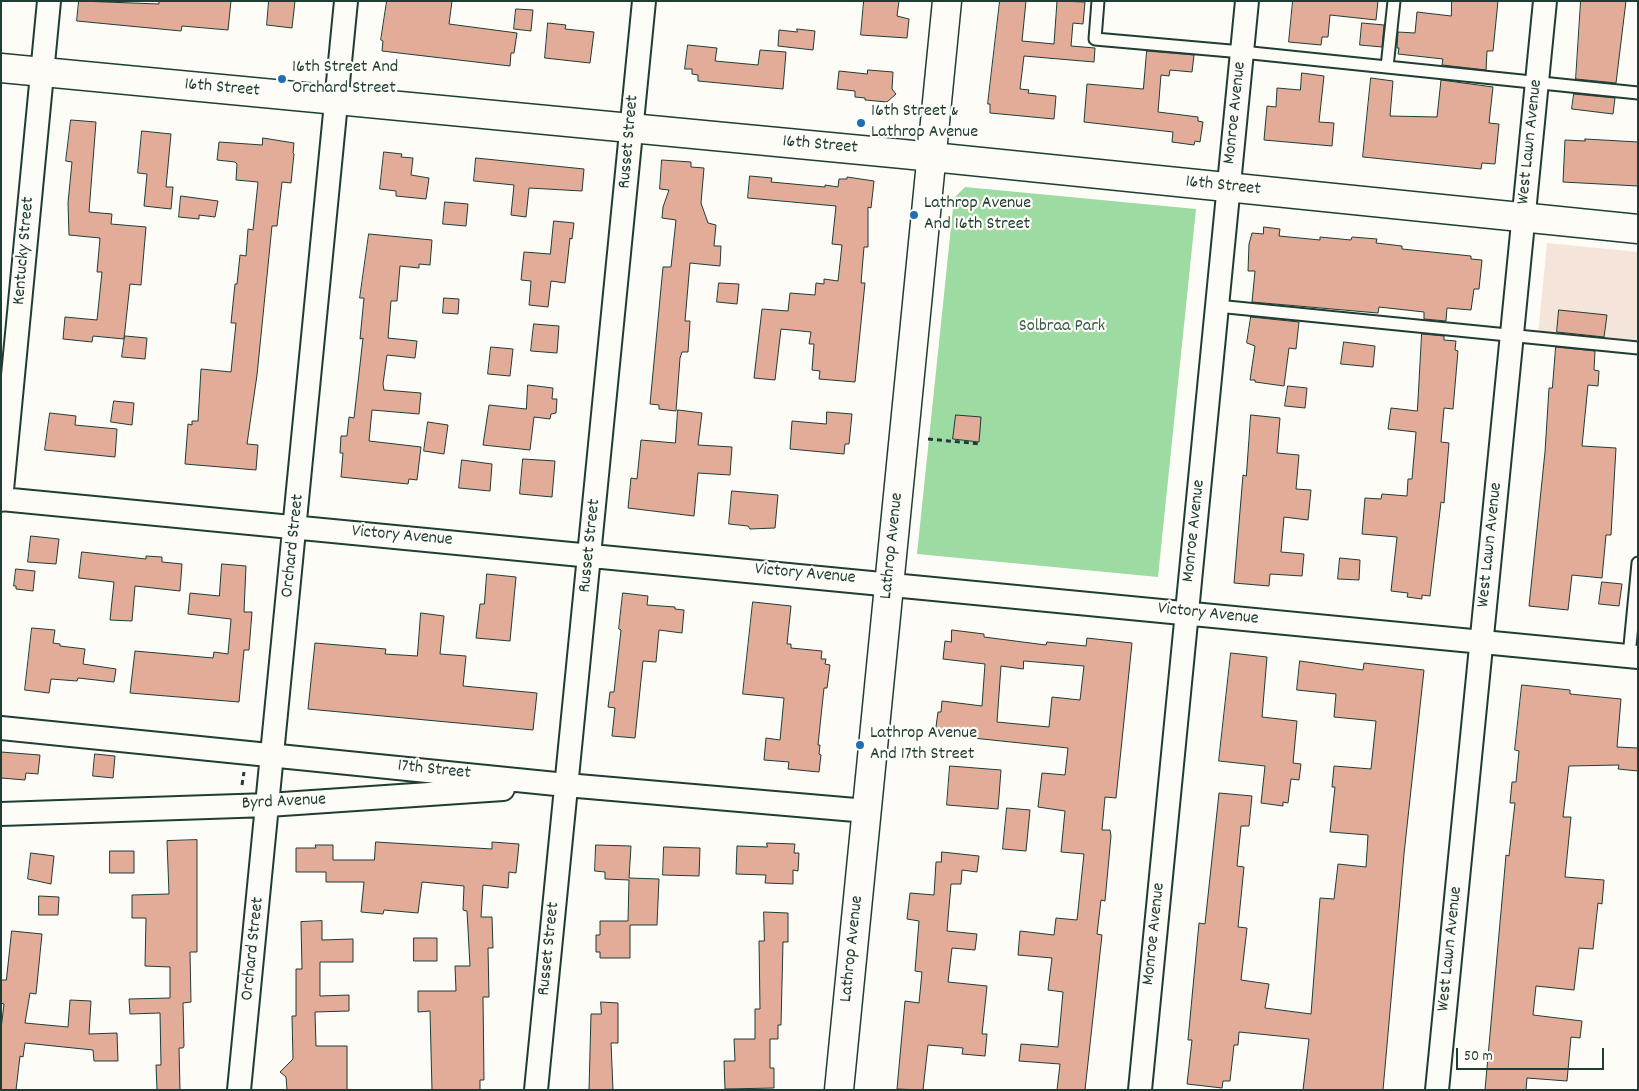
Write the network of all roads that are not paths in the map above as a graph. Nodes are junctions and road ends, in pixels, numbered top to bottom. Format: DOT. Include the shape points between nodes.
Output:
graph roads {
  1 [pos="49,1"];
  2 [pos="346,1"];
  3 [pos="644,1"];
  4 [pos="947,1"];
  5 [pos="1098,1"];
  6 [pos="1247,1"];
  7 [pos="1394,1"];
  8 [pos="1545,1"];
  9 [pos="1242,52"];
  10 [pos="1387,67"];
  11 [pos="1,68"];
  12 [pos="42,72"];
  13 [pos="1537,83"];
  14 [pos="1638,93"];
  15 [pos="337,100"];
  16 [pos="632,128"];
  17 [pos="931,158"];
  18 [pos="1228,188"];
  19 [pos="1524,217"];
  20 [pos="1638,229"];
  21 [pos="1217,306"];
  22 [pos="1512,335"];
  23 [pos="1638,348"];
  24 [pos="1,499"];
  25 [pos="296,527"];
  26 [pos="591,555"];
  27 [pos="1638,563"];
  28 [pos="890,583"];
  29 [pos="1186,613"];
  30 [pos="1481,642"];
  31 [pos="1633,657"];
  32 [pos="1,728"];
  33 [pos="273,754"];
  34 [pos="566,785"];
  35 [pos="268,805"];
  36 [pos="867,811"];
  37 [pos="1,814"];
  38 [pos="239,1090"];
  39 [pos="536,1090"];
  40 [pos="839,1090"];
  41 [pos="1140,1090"];
  42 [pos="1437,1090"];
  1 -- 12 [label="street, Kentucky Street"];
  2 -- 15 [label="street, Orchard Street"];
  3 -- 16 [label="street, Russet Street"];
  4 -- 17 [label="street, Lathrop Avenue"];
  5 -- 9 [label="lane" via="1095,39"];
  6 -- 9 [label="street, Monroe Avenue"];
  7 -- 10 [label="lane"];
  8 -- 13 [label="street, West Lawn Avenue"];
  9 -- 10 [label="lane"];
  9 -- 18 [label="street, Monroe Avenue"];
  10 -- 13 [label="lane"];
  11 -- 12 [label="street, 16th Street"];
  12 -- 15 [label="street, 16th Street"];
  12 -- 24 [label="street, Kentucky Street"];
  13 -- 14 [label="lane"];
  13 -- 19 [label="street, West Lawn Avenue"];
  15 -- 16 [label="street, 16th Street"];
  15 -- 25 [label="street, Orchard Street"];
  16 -- 17 [label="street, 16th Street"];
  16 -- 26 [label="street, Russet Street"];
  17 -- 18 [label="street, 16th Street"];
  17 -- 28 [label="street, Lathrop Avenue"];
  18 -- 19 [label="street, 16th Street"];
  18 -- 21 [label="street, Monroe Avenue"];
  19 -- 20 [label="street, 16th Street"];
  19 -- 22 [label="street, West Lawn Avenue"];
  21 -- 22 [label="lane"];
  21 -- 29 [label="street, Monroe Avenue"];
  22 -- 23 [label="lane"];
  22 -- 30 [label="street, West Lawn Avenue"];
  24 -- 25 [label="street, Victory Avenue"];
  25 -- 26 [label="street, Victory Avenue"];
  25 -- 33 [label="street, Orchard Street"];
  26 -- 28 [label="street, Victory Avenue"];
  26 -- 34 [label="street, Russet Street"];
  27 -- 31 [label="lane"];
  28 -- 29 [label="street, Victory Avenue"];
  28 -- 36 [label="street, Lathrop Avenue"];
  29 -- 30 [label="street, Victory Avenue"];
  29 -- 41 [label="street, Monroe Avenue"];
  30 -- 31 [label="street, Victory Avenue"];
  30 -- 42 [label="street, West Lawn Avenue"];
  32 -- 33 [label="street, 17th Street"];
  33 -- 34 [label="street, 17th Street"];
  33 -- 35 [label="street, Orchard Street"];
  34 -- 35 [label="street, Byrd Avenue"];
  34 -- 36 [label="street, 17th Street"];
  34 -- 39 [label="street, Russet Street"];
  35 -- 37 [label="street, Byrd Avenue"];
  35 -- 38 [label="street, Orchard Street"];
  36 -- 40 [label="street, Lathrop Avenue"];
}
